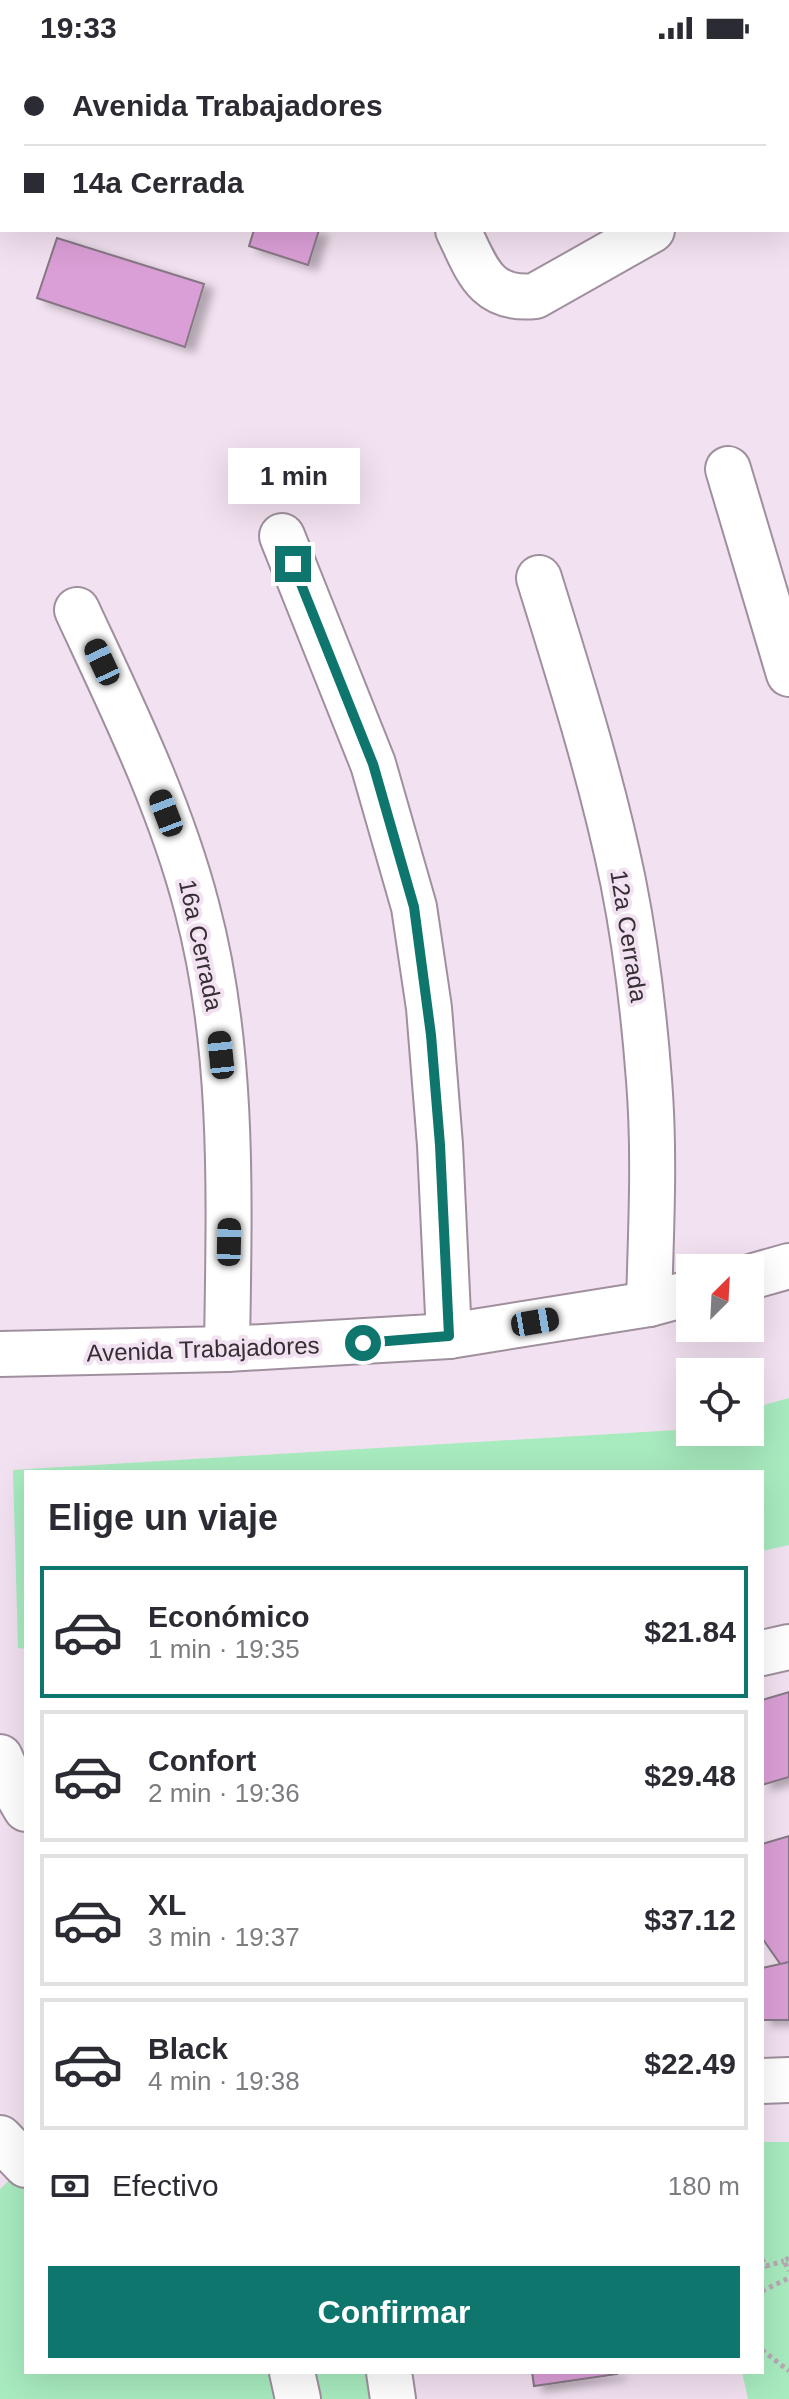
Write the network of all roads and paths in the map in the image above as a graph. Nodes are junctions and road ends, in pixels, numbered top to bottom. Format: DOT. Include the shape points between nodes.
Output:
graph roads {
  1 [pos="459,232"];
  2 [pos="648,232"];
  3 [pos="728,469"];
  4 [pos="282,536"];
  5 [pos="539,578"];
  6 [pos="77,610"];
  7 [pos="789,674"];
  8 [pos="789,1266"];
  9 [pos="764,1273"];
  10 [pos="670,1298"];
  11 [pos="449,1336"];
  12 [pos="227,1349"];
  13 [pos="0,1354"];
  14 [pos="789,1647"];
  15 [pos="764,1653"];
  16 [pos="0,1757"];
  17 [pos="24,1806"];
  18 [pos="789,2080"];
  19 [pos="764,2081"];
  20 [pos="0,2138"];
  21 [pos="24,2163"];
  22 [pos="24,2167"];
  23 [pos="0,2189"];
  24 [pos="786,2259"];
  25 [pos="764,2262"];
  26 [pos="789,2271"];
  27 [pos="789,2278"];
  28 [pos="764,2290"];
  29 [pos="764,2352"];
  30 [pos="789,2371"];
  31 [pos="292,2374"];
  32 [pos="389,2374"];
  33 [pos="298,2399"];
  34 [pos="393,2399"];
  1 -- 2 [label="street" via="488,285 517,298 535,296"];
  3 -- 7 [label="street"];
  4 -- 11 [label="street" via="373,764 414,907 429,1008"];
  5 -- 10 [label="street, 12a Cerrada" via="623,882 639,982 653,1177"];
  6 -- 12 [label="street, 16a Cerrada" via="139,741 198,909 215,1000 226,1111"];
  8 -- 9 [label="street"];
  10 -- 11 [label="street, Avenida Trabajadores"];
  11 -- 12 [label="street, Avenida Trabajadores"];
  12 -- 13 [label="street, Avenida Trabajadores"];
  14 -- 15 [label="street"];
  16 -- 17 [label="street"];
  18 -- 19 [label="street"];
  20 -- 21 [label="street"];
  22 -- 23 [label="street"];
  24 -- 25 [label="path"];
  24 -- 26 [label="path"];
  27 -- 28 [label="path"];
  29 -- 30 [label="path"];
  31 -- 33 [label="street"];
  32 -- 34 [label="street"];
}
